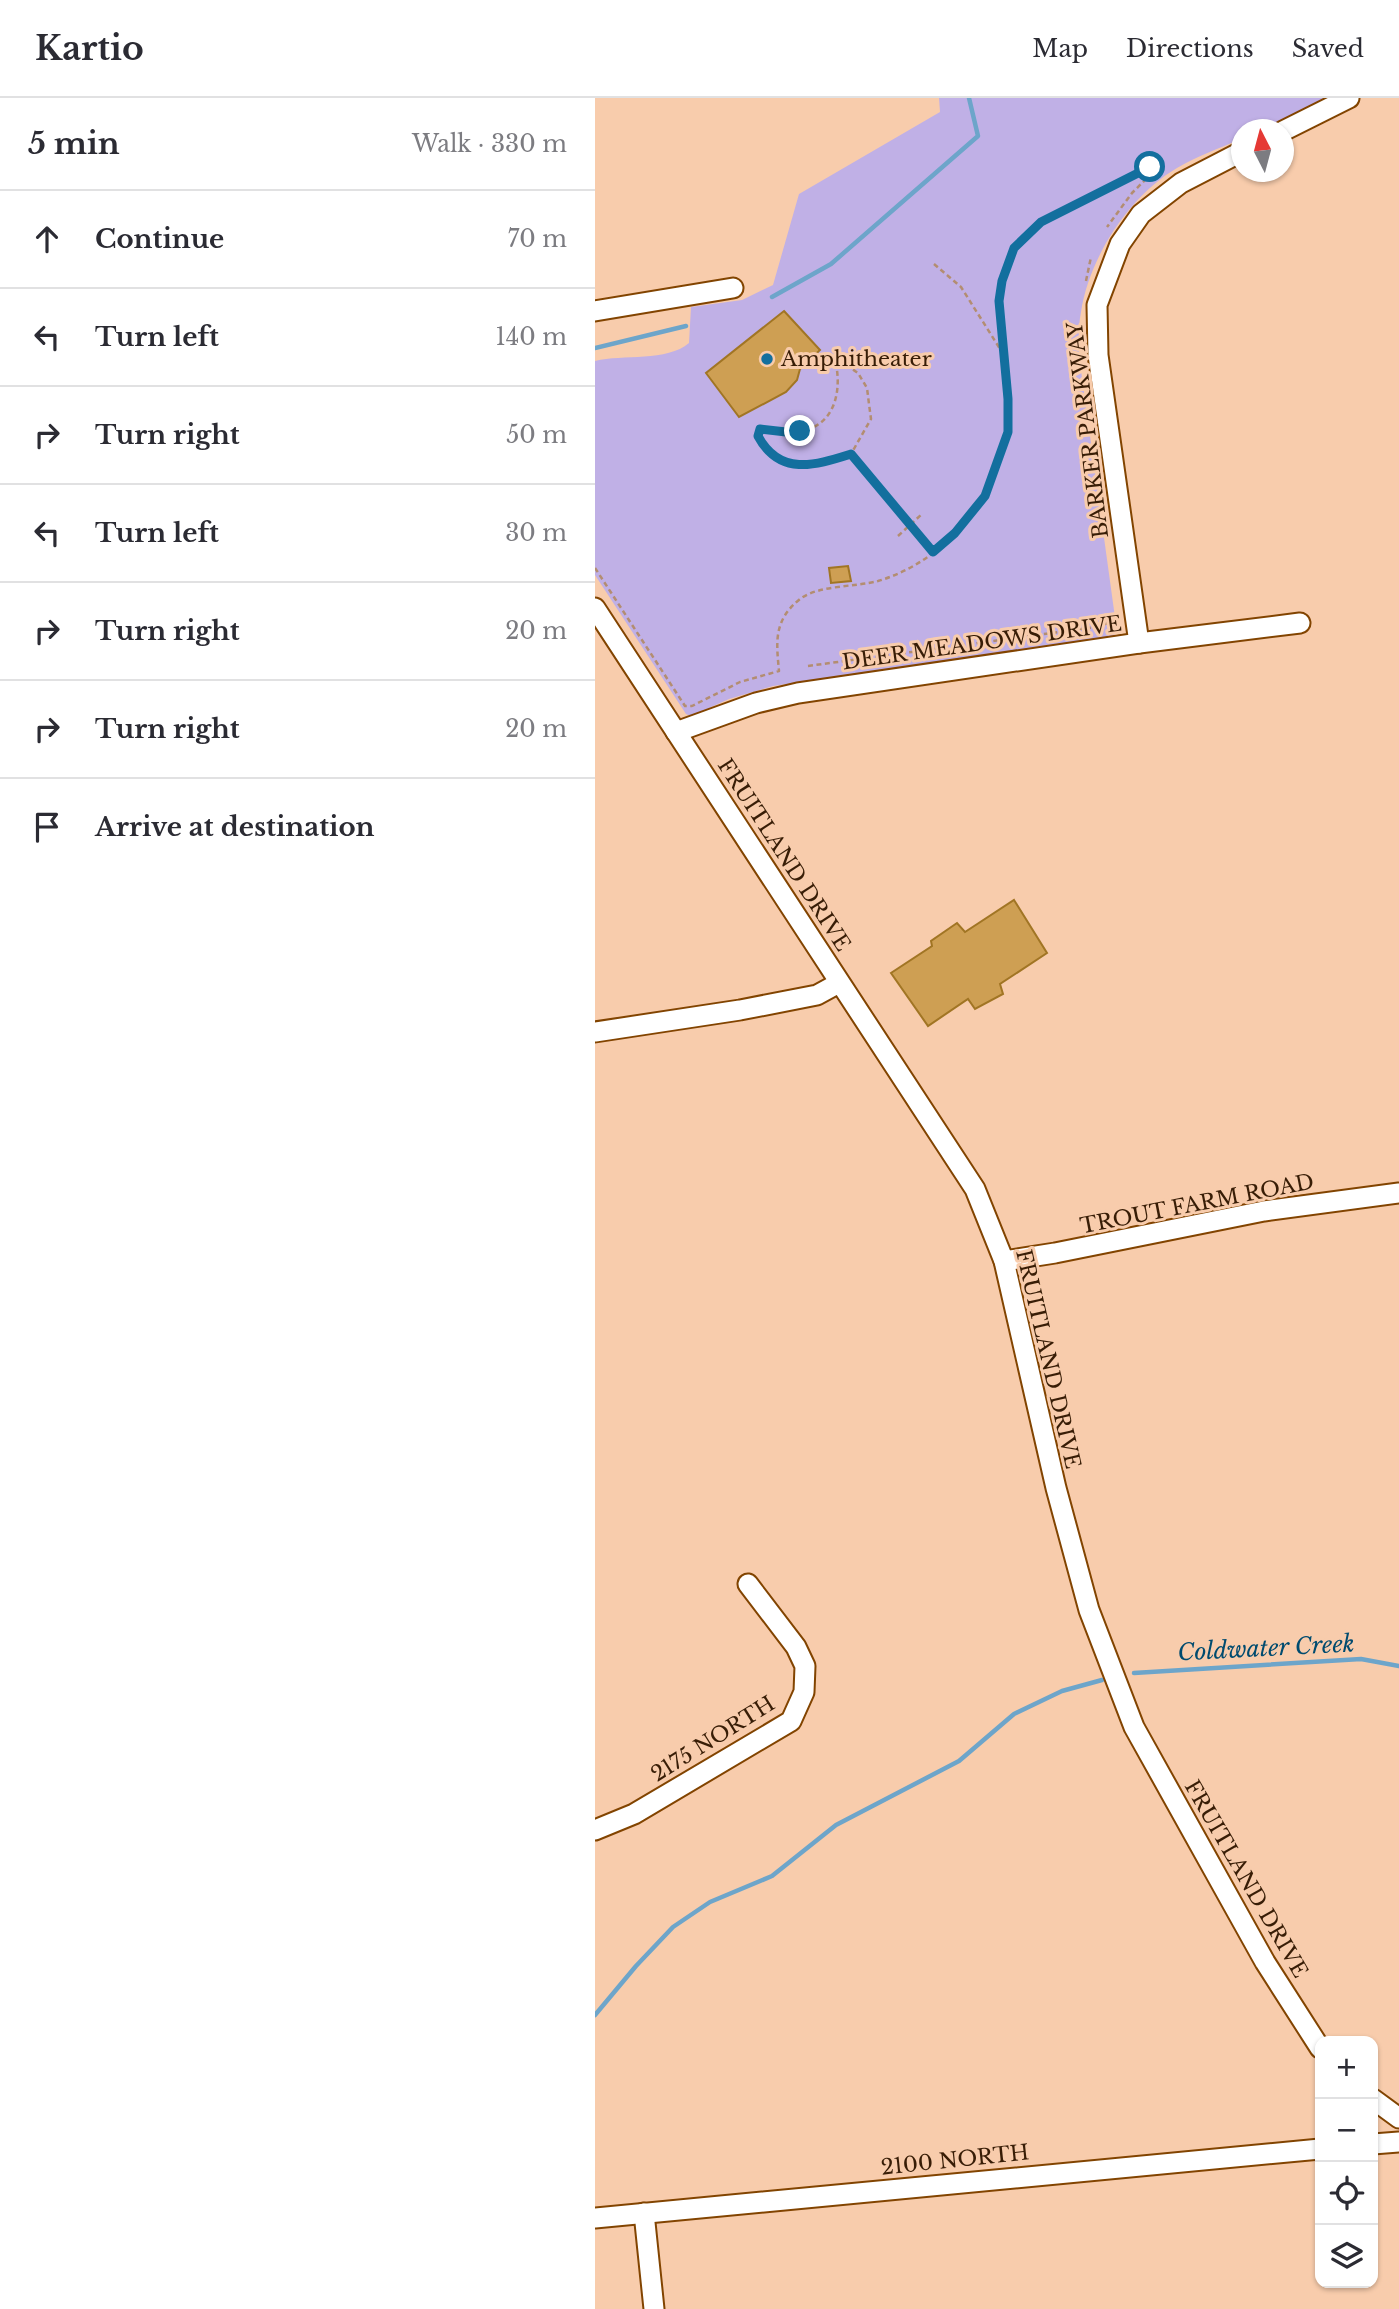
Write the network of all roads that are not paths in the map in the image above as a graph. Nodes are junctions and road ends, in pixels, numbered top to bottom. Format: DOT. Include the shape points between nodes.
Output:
graph roads {
  1 [pos="1349,98"];
  2 [pos="1294,126"];
  3 [pos="1231,157"];
  4 [pos="733,288"];
  5 [pos="595,311"];
  6 [pos="595,608"];
  7 [pos="1300,623"];
  8 [pos="1139,643"];
  9 [pos="676,732"];
  10 [pos="839,983"];
  11 [pos="595,1032"];
  12 [pos="1399,1193"];
  13 [pos="1004,1261"];
  14 [pos="748,1584"];
  15 [pos="595,1830"];
  16 [pos="1315,2040"];
  17 [pos="1378,2103"];
  18 [pos="1399,2118"];
  19 [pos="1399,2142"];
  20 [pos="1378,2144"];
  21 [pos="1315,2149"];
  22 [pos="644,2213"];
  23 [pos="595,2218"];
  24 [pos="654,2309"];
  1 -- 2 [label="street"];
  3 -- 8 [label="street, BARKER PARKWAY" via="1181,183 1141,215 1121,244 1097,305 1098,355"];
  4 -- 5 [label="street"];
  6 -- 9 [label="street, FRUITLAND DRIVE"];
  7 -- 8 [label="street, DEER MEADOWS DRIVE"];
  8 -- 9 [label="street, DEER MEADOWS DRIVE" via="797,693"];
  9 -- 10 [label="street, FRUITLAND DRIVE"];
  10 -- 11 [label="street" via="817,995"];
  10 -- 13 [label="street, FRUITLAND DRIVE" via="975,1189"];
  12 -- 13 [label="street, TROUT FARM ROAD" via="1264,1211"];
  13 -- 16 [label="street, FRUITLAND DRIVE" via="1086,1598 1134,1727 1265,1962"];
  14 -- 15 [label="street, 2175 NORTH" via="805,1666 804,1692 790,1721 634,1814"];
  17 -- 18 [label="street"];
  19 -- 20 [label="street"];
  21 -- 22 [label="street, 2100 NORTH"];
  22 -- 23 [label="street, 2100 NORTH"];
  22 -- 24 [label="street"];
}
